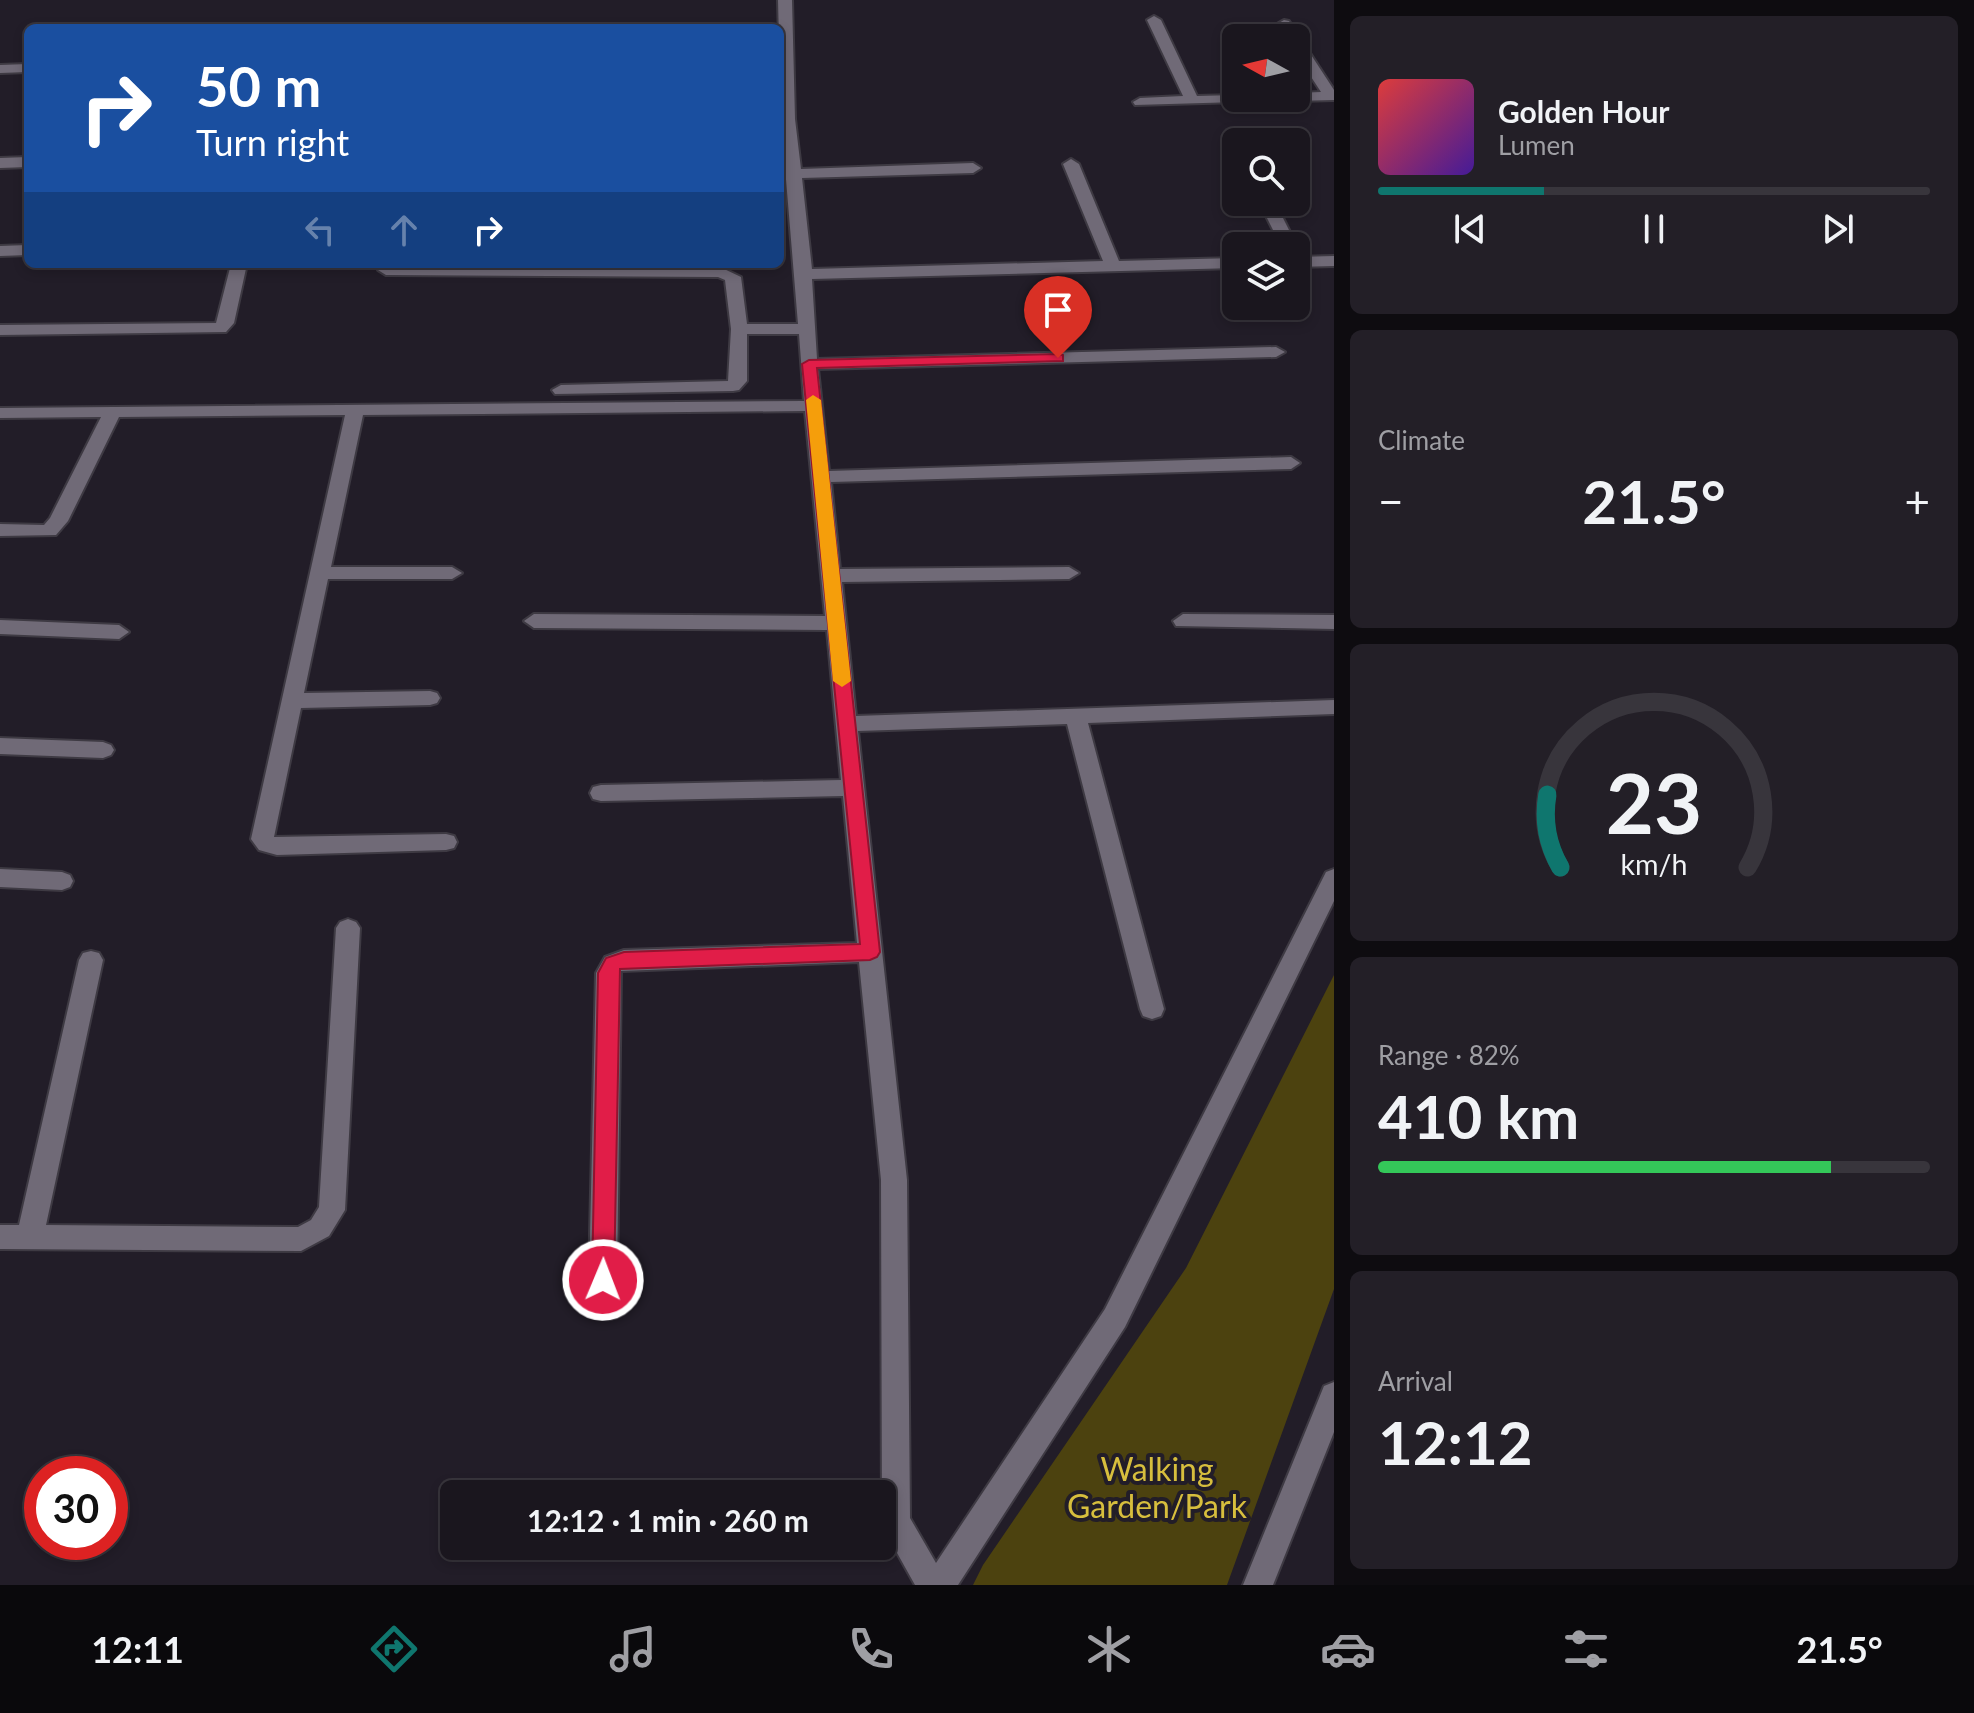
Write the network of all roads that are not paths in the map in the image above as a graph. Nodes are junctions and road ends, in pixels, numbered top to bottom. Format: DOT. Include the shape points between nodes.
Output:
graph roads {
  1 [pos="785,0"];
  2 [pos="1154,20"];
  3 [pos="784,24"];
  4 [pos="1310,64"];
  5 [pos="24,68"];
  6 [pos="0,69"];
  7 [pos="784,87"];
  8 [pos="1332,96"];
  9 [pos="1310,97"];
  10 [pos="1222,99"];
  11 [pos="1192,100"];
  12 [pos="1140,102"];
  13 [pos="785,139"];
  14 [pos="24,162"];
  15 [pos="0,163"];
  16 [pos="1071,164"];
  17 [pos="973,168"];
  18 [pos="794,174"];
  19 [pos="789,220"];
  20 [pos="24,250"];
  21 [pos="0,251"];
  22 [pos="1310,261"];
  23 [pos="1334,261"];
  24 [pos="1222,263"];
  25 [pos="1113,266"];
  26 [pos="238,268"];
  27 [pos="386,268"];
  28 [pos="804,274"];
  29 [pos="739,329"];
  30 [pos="808,329"];
  31 [pos="0,330"];
  32 [pos="1276,352"];
  33 [pos="809,364"];
  34 [pos="561,390"];
  35 [pos="814,406"];
  36 [pos="113,411"];
  37 [pos="355,411"];
  38 [pos="0,413"];
  39 [pos="1291,463"];
  40 [pos="822,477"];
  41 [pos="0,530"];
  42 [pos="320,573"];
  43 [pos="452,573"];
  44 [pos="1069,573"];
  45 [pos="831,576"];
  46 [pos="534,621"];
  47 [pos="1183,621"];
  48 [pos="1334,622"];
  49 [pos="836,623"];
  50 [pos="0,627"];
  51 [pos="119,632"];
  52 [pos="430,698"];
  53 [pos="292,701"];
  54 [pos="1334,707"];
  55 [pos="1076,716"];
  56 [pos="847,724"];
  57 [pos="0,746"];
  58 [pos="103,750"];
  59 [pos="854,788"];
  60 [pos="601,793"];
  61 [pos="446,842"];
  62 [pos="0,878"];
  63 [pos="1334,878"];
  64 [pos="62,881"];
  65 [pos="348,928"];
  66 [pos="870,952"];
  67 [pos="91,960"];
  68 [pos="1152,1009"];
  69 [pos="0,1237"];
  70 [pos="30,1237"];
  71 [pos="603,1280"];
  72 [pos="1334,1396"];
  73 [pos="932,1585"];
  74 [pos="940,1585"];
  75 [pos="1258,1585"];
  1 -- 3 [label="street"];
  2 -- 11 [label="street"];
  4 -- 8 [label="street"];
  5 -- 6 [label="street"];
  7 -- 13 [label="street"];
  8 -- 9 [label="street"];
  10 -- 11 [label="street"];
  11 -- 12 [label="street"];
  13 -- 18 [label="street"];
  14 -- 15 [label="street"];
  16 -- 25 [label="street"];
  17 -- 18 [label="street"];
  18 -- 19 [label="street"];
  19 -- 28 [label="street"];
  20 -- 21 [label="street"];
  22 -- 23 [label="street"];
  24 -- 25 [label="street"];
  25 -- 28 [label="street"];
  26 -- 31 [label="street" via="226,323 220,328"];
  27 -- 29 [label="street" via="720,272 733,277"];
  28 -- 30 [label="street"];
  29 -- 30 [label="street"];
  29 -- 34 [label="street" via="738,381 733,386"];
  30 -- 33 [label="street"];
  32 -- 33 [label="street"];
  33 -- 35 [label="street"];
  35 -- 37 [label="street"];
  35 -- 40 [label="street"];
  36 -- 37 [label="street"];
  36 -- 38 [label="street"];
  36 -- 41 [label="street" via="49,531"];
  37 -- 42 [label="street"];
  39 -- 40 [label="street"];
  40 -- 45 [label="street"];
  42 -- 43 [label="street"];
  42 -- 53 [label="street"];
  44 -- 45 [label="street"];
  45 -- 49 [label="street"];
  46 -- 49 [label="street"];
  47 -- 48 [label="street"];
  49 -- 56 [label="street"];
  50 -- 51 [label="street"];
  52 -- 53 [label="street"];
  53 -- 61 [label="street" via="262,839 267,844"];
  54 -- 55 [label="street"];
  55 -- 56 [label="street"];
  55 -- 68 [label="street"];
  56 -- 59 [label="street"];
  57 -- 58 [label="street"];
  59 -- 60 [label="street"];
  59 -- 66 [label="street"];
  62 -- 64 [label="street"];
  63 -- 74 [label="street" via="1115,1318"];
  65 -- 70 [label="street" via="332,1210 320,1228 301,1239"];
  66 -- 71 [label="street" via="624,959 613,964 608,973"];
  66 -- 73 [label="street" via="894,1180 895,1521"];
  67 -- 70 [label="street"];
  69 -- 70 [label="street"];
  72 -- 75 [label="street"];
}
